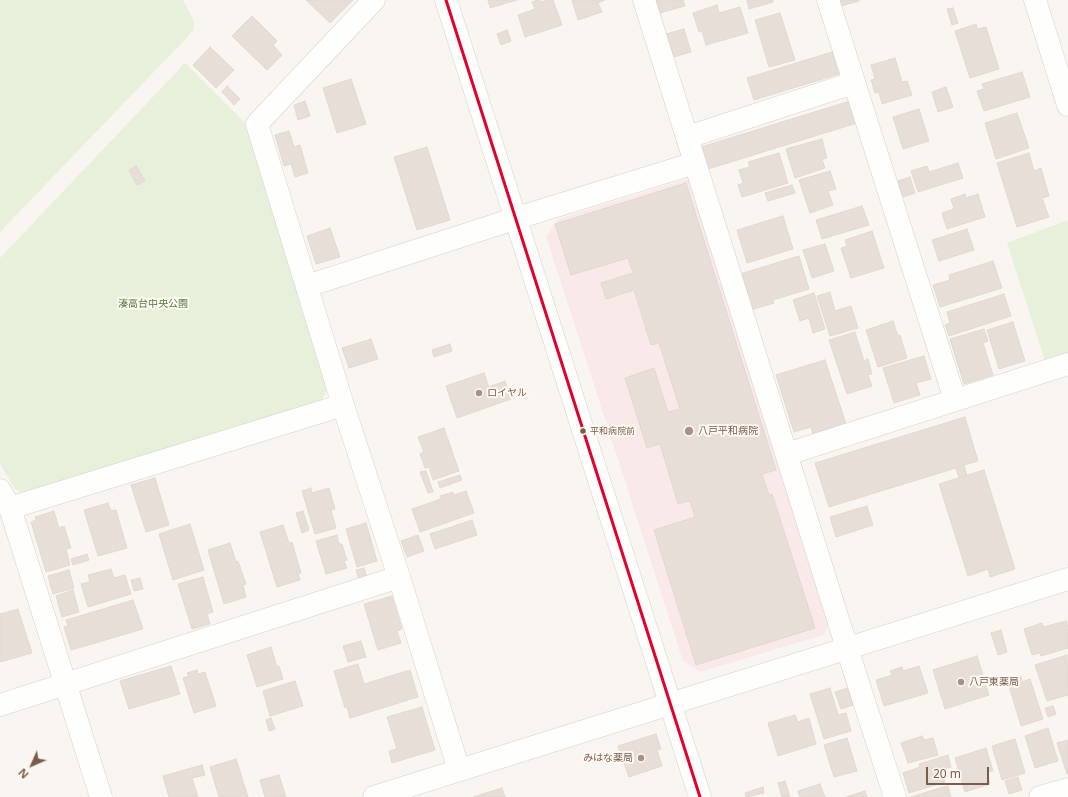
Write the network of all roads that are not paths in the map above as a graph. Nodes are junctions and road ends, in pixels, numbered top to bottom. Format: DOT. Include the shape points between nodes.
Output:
graph roads {
  1 [pos="374,0"];
  2 [pos="446,0"];
  3 [pos="644,0"];
  4 [pos="828,0"];
  5 [pos="1035,0"];
  6 [pos="853,83"];
  7 [pos="1068,105"];
  8 [pos="688,137"];
  9 [pos="695,164"];
  10 [pos="516,218"];
  11 [pos="307,286"];
  12 [pos="1068,364"];
  13 [pos="955,400"];
  14 [pos="343,405"];
  15 [pos="787,454"];
  16 [pos="5,499"];
  17 [pos="399,577"];
  18 [pos="1068,579"];
  19 [pos="847,648"];
  20 [pos="66,684"];
  21 [pos="671,703"];
  22 [pos="0,705"];
  23 [pos="460,770"];
  24 [pos="1068,788"];
  25 [pos="101,797"];
  26 [pos="374,797"];
  27 [pos="700,797"];
  28 [pos="895,797"];
  29 [pos="1040,797"];
  1 -- 11 [label="street" via="257,124"];
  2 -- 10 [label="street"];
  3 -- 8 [label="street"];
  4 -- 6 [label="street"];
  5 -- 7 [label="street"];
  6 -- 8 [label="street"];
  6 -- 13 [label="street"];
  8 -- 9 [label="street"];
  9 -- 10 [label="street"];
  9 -- 15 [label="street"];
  10 -- 11 [label="street"];
  10 -- 21 [label="street"];
  11 -- 14 [label="street"];
  12 -- 13 [label="street"];
  13 -- 15 [label="street"];
  14 -- 16 [label="street"];
  14 -- 17 [label="street"];
  15 -- 19 [label="street"];
  16 -- 20 [label="street"];
  17 -- 20 [label="street"];
  17 -- 23 [label="street"];
  18 -- 19 [label="street"];
  19 -- 21 [label="street"];
  19 -- 28 [label="street"];
  20 -- 22 [label="street"];
  20 -- 25 [label="street"];
  21 -- 23 [label="street"];
  21 -- 27 [label="street"];
  23 -- 26 [label="street"];
  24 -- 29 [label="street"];
}
